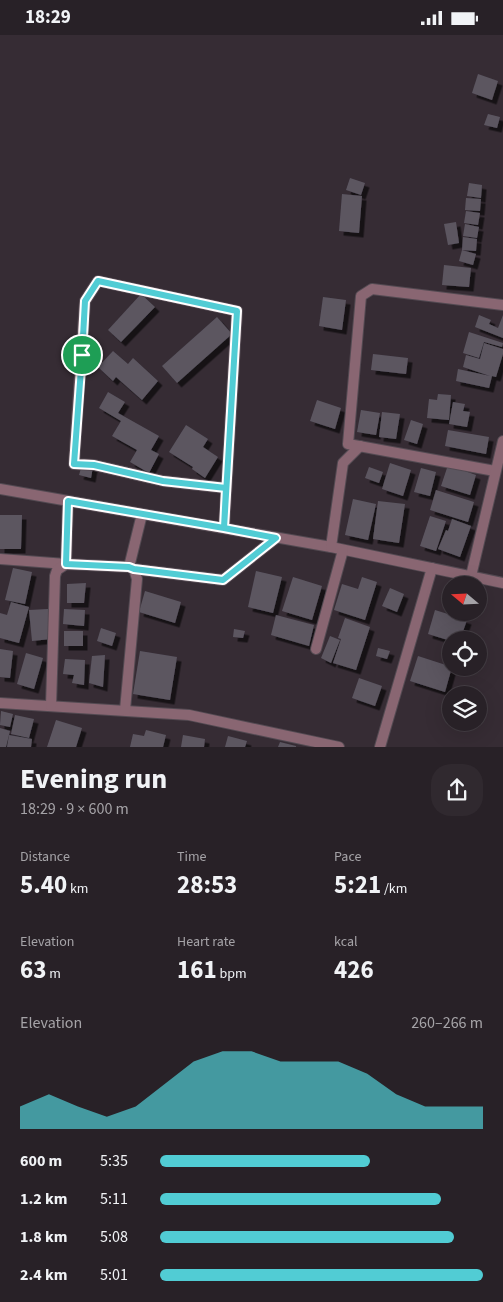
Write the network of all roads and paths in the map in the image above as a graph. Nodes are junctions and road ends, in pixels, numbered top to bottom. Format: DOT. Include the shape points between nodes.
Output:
graph roads {
  1 [pos="503,305"];
  2 [pos="503,441"];
  3 [pos="360,446"];
  4 [pos="495,471"];
  5 [pos="226,488"];
  6 [pos="0,489"];
  7 [pos="68,501"];
  8 [pos="142,514"];
  9 [pos="224,528"];
  10 [pos="276,538"];
  11 [pos="331,547"];
  12 [pos="343,550"];
  13 [pos="0,559"];
  14 [pos="66,564"];
  15 [pos="132,568"];
  16 [pos="432,568"];
  17 [pos="471,576"];
  18 [pos="488,580"];
  19 [pos="503,583"];
  20 [pos="316,649"];
  21 [pos="0,703"];
  22 [pos="51,706"];
  23 [pos="125,711"];
  24 [pos="339,747"];
  25 [pos="380,747"];
  1 -- 3 [label="street" via="372,289 361,296 348,444"];
  2 -- 4 [label="street"];
  3 -- 4 [label="street"];
  3 -- 11 [label="street" via="343,463"];
  4 -- 17 [label="street"];
  5 -- 5 [label="street" via="237,311 98,281 85,301 74,464 94,465 163,481"];
  5 -- 9 [label="street"];
  6 -- 7 [label="street"];
  7 -- 8 [label="street"];
  7 -- 14 [label="street"];
  8 -- 9 [label="street"];
  8 -- 15 [label="street"];
  9 -- 10 [label="street"];
  10 -- 11 [label="street"];
  10 -- 15 [label="street" via="223,580"];
  11 -- 12 [label="street"];
  12 -- 16 [label="street"];
  12 -- 20 [label="street"];
  13 -- 14 [label="street"];
  14 -- 15 [label="street"];
  14 -- 22 [label="street" via="55,576"];
  15 -- 23 [label="street" via="137,579"];
  16 -- 17 [label="street"];
  16 -- 25 [label="street"];
  18 -- 19 [label="street"];
  21 -- 22 [label="street"];
  22 -- 23 [label="street"];
  23 -- 24 [label="street" via="188,715"];
}
